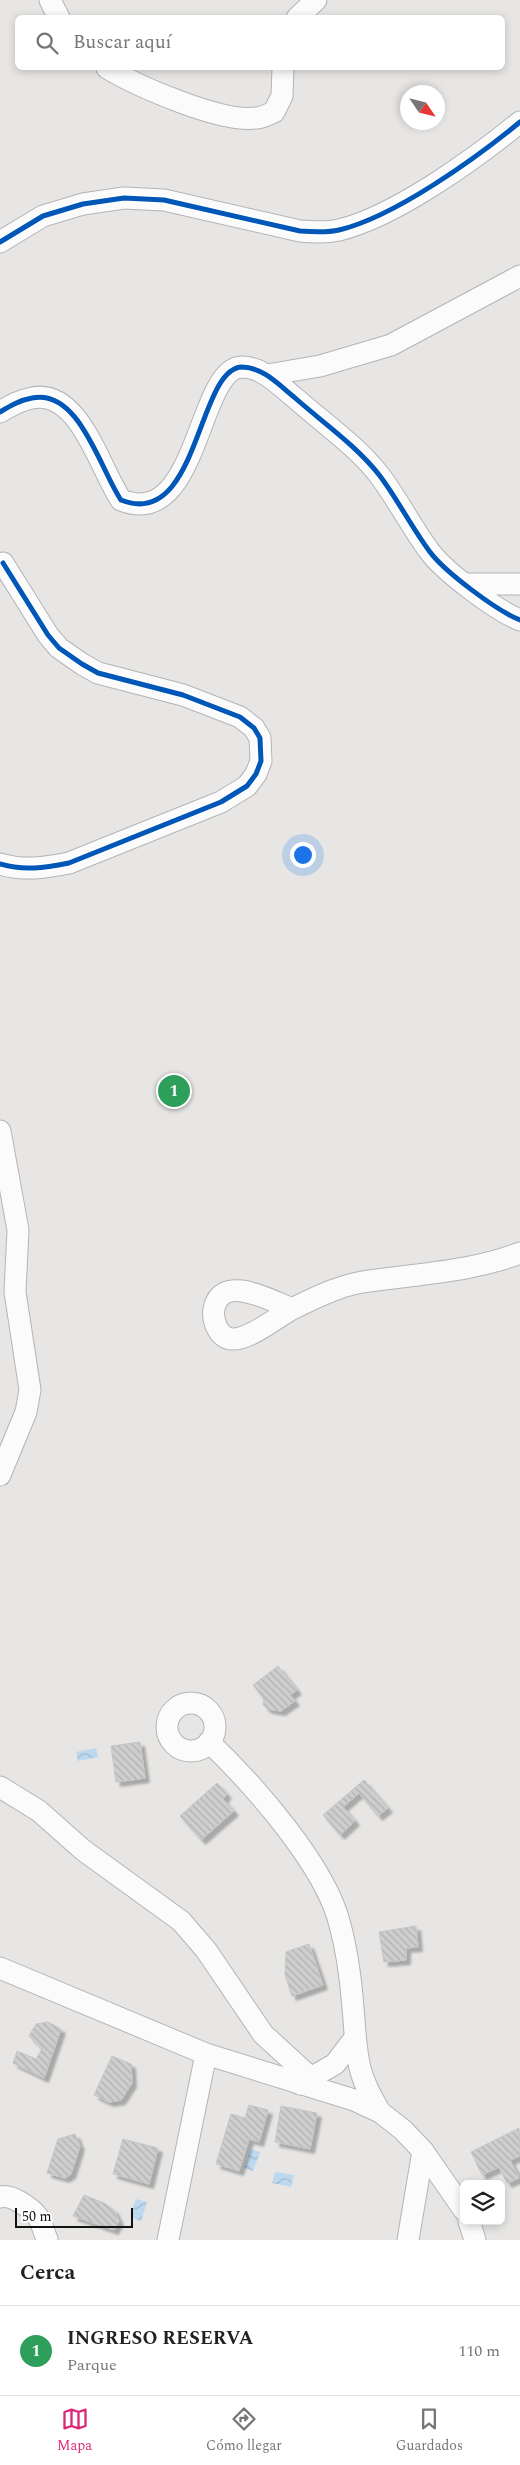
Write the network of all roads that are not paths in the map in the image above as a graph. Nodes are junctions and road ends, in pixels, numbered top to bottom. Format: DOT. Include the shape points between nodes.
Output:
graph roads {
  1 [pos="50,0"];
  2 [pos="316,0"];
  3 [pos="58,15"];
  4 [pos="300,15"];
  5 [pos="110,70"];
  6 [pos="283,70"];
  7 [pos="520,122"];
  8 [pos="0,242"];
  9 [pos="520,277"];
  10 [pos="267,375"];
  11 [pos="0,412"];
  12 [pos="3,562"];
  13 [pos="465,584"];
  14 [pos="520,584"];
  15 [pos="520,620"];
  16 [pos="0,864"];
  17 [pos="0,1132"];
  18 [pos="520,1253"];
  19 [pos="292,1309"];
  20 [pos="0,1475"];
  21 [pos="209,1742"];
  22 [pos="0,1787"];
  23 [pos="0,1968"];
  24 [pos="354,2039"];
  25 [pos="206,2054"];
  26 [pos="306,2082"];
  27 [pos="380,2112"];
  28 [pos="423,2151"];
  29 [pos="0,2197"];
  30 [pos="460,2204"];
  31 [pos="470,2225"];
  32 [pos="47,2240"];
  33 [pos="168,2240"];
  34 [pos="408,2240"];
  35 [pos="475,2240"];
  1 -- 3 [label="street"];
  2 -- 4 [label="street"];
  5 -- 6 [label="street" via="129,81 217,114 258,118 274,112 282,96"];
  7 -- 8 [label="street" via="412,198 339,230 300,231 164,200 124,198 83,204 43,216"];
  9 -- 10 [label="street" via="391,345 320,366"];
  10 -- 11 [label="street" via="242,367 232,371 220,385 179,477 157,501 144,505 121,500 77,419 59,402 45,397 32,398"];
  10 -- 13 [label="street" via="366,460 431,554"];
  12 -- 16 [label="street" via="59,648 98,673 183,695 240,717 254,728 260,738 261,761 247,786 221,802 69,863 19,869"];
  13 -- 14 [label="street"];
  13 -- 15 [label="street" via="495,607"];
  17 -- 20 [label="street" via="18,1230 15,1292 30,1390 26,1412"];
  18 -- 19 [label="street" via="467,1268 358,1282"];
  21 -- 24 [label="street" via="290,1834 331,1898 340,1925 353,2007"];
  22 -- 26 [label="street" via="39,1811 83,1850 181,1921 198,1939 263,2034"];
  23 -- 25 [label="street"];
  24 -- 26 [label="street" via="335,2064"];
  24 -- 27 [label="street" via="365,2084"];
  25 -- 26 [label="street"];
  25 -- 33 [label="street"];
  26 -- 27 [label="street"];
  27 -- 28 [label="street"];
  28 -- 30 [label="street"];
  28 -- 34 [label="street"];
  29 -- 32 [label="street" via="21,2203 38,2217"];
  31 -- 35 [label="street"];
}
